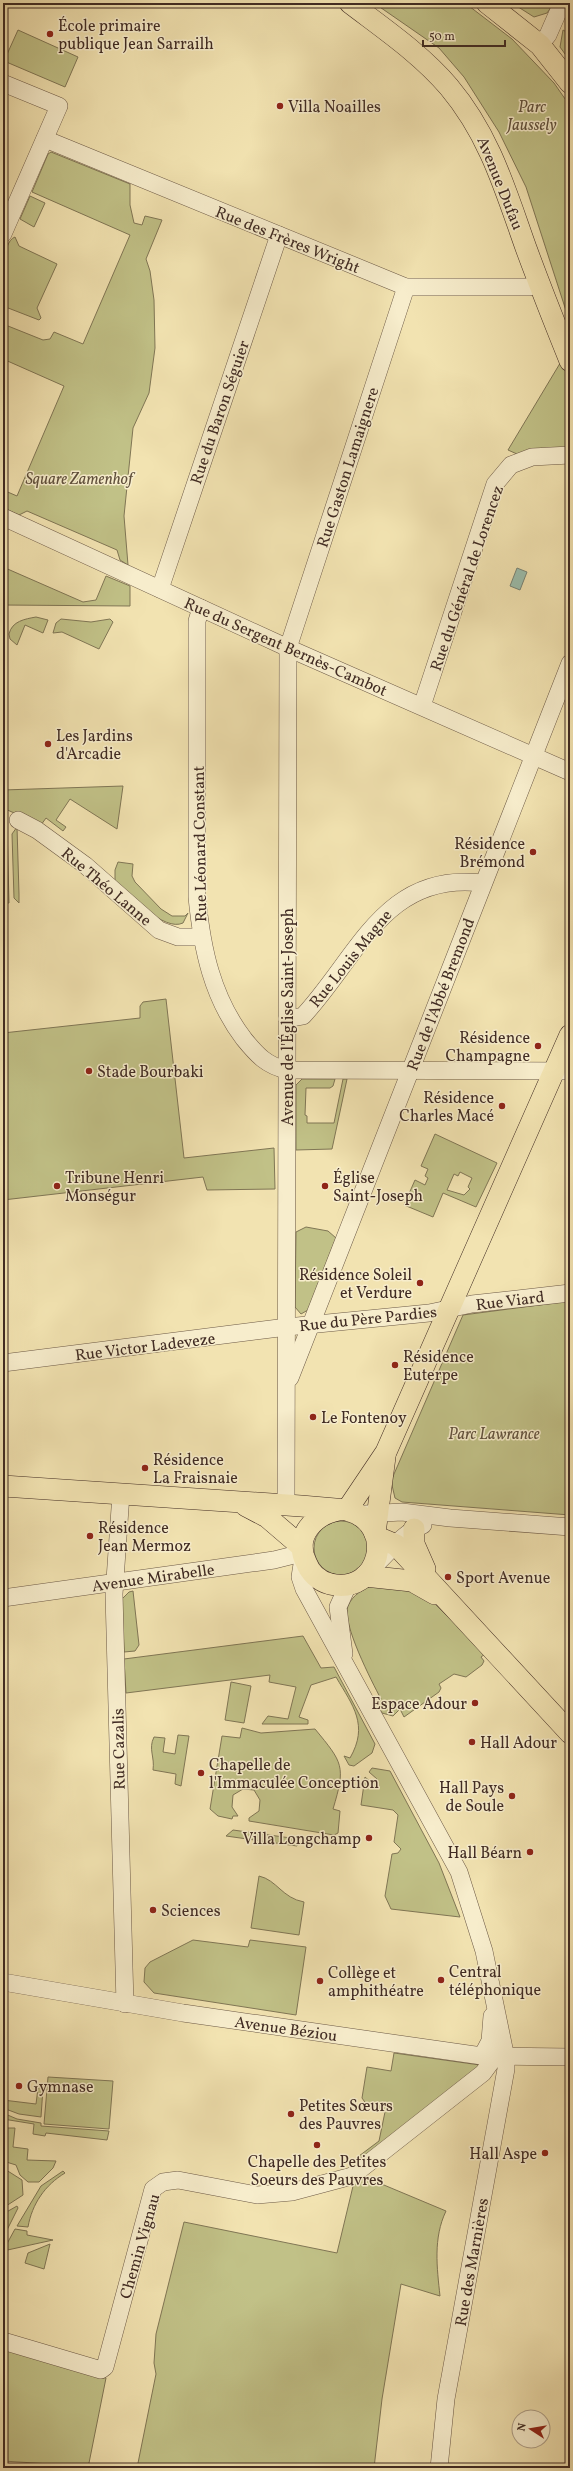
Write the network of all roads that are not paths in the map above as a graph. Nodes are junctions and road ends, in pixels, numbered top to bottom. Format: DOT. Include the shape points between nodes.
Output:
graph roads {
  1 [pos="350,3"];
  2 [pos="488,3"];
  3 [pos="562,3"];
  4 [pos="540,44"];
  5 [pos="3,82"];
  6 [pos="570,83"];
  7 [pos="44,139"];
  8 [pos="3,234"];
  9 [pos="279,235"];
  10 [pos="540,284"];
  11 [pos="406,287"];
  12 [pos="570,361"];
  13 [pos="570,454"];
  14 [pos="3,517"];
  15 [pos="160,589"];
  16 [pos="201,608"];
  17 [pos="288,648"];
  18 [pos="570,663"];
  19 [pos="422,706"];
  20 [pos="534,756"];
  21 [pos="570,772"];
  22 [pos="18,820"];
  23 [pos="482,883"];
  24 [pos="201,937"];
  25 [pos="287,1019"];
  26 [pos="570,1035"];
  27 [pos="287,1070"];
  28 [pos="411,1071"];
  29 [pos="562,1071"];
  30 [pos="570,1293"];
  31 [pos="450,1309"];
  32 [pos="313,1325"];
  33 [pos="287,1327"];
  34 [pos="3,1363"];
  35 [pos="287,1386"];
  36 [pos="386,1452"];
  37 [pos="3,1486"];
  38 [pos="121,1494"];
  39 [pos="242,1504"];
  40 [pos="286,1506"];
  41 [pos="356,1512"];
  42 [pos="450,1518"];
  43 [pos="570,1527"];
  44 [pos="414,1529"];
  45 [pos="376,1535"];
  46 [pos="396,1545"];
  47 [pos="303,1553"];
  48 [pos="362,1576"];
  49 [pos="432,1582"];
  50 [pos="114,1583"];
  51 [pos="3,1598"];
  52 [pos="450,1602"];
  53 [pos="346,1664"];
  54 [pos="570,1733"];
  55 [pos="3,1982"];
  56 [pos="494,1998"];
  57 [pos="124,2004"];
  58 [pos="494,2057"];
  59 [pos="570,2057"];
  60 [pos="3,2341"];
  61 [pos="438,2468"];
  1 -- 10 [label="main road, Avenue Dufau" via="413,52 448,86 476,123 509,194"];
  2 -- 4 [label="main road"];
  3 -- 4 [label="street" via="548,35"];
  4 -- 6 [label="main road"];
  5 -- 7 [label="street" via="59,106"];
  7 -- 8 [label="street"];
  7 -- 9 [label="street, Rue des Frères Wright"];
  9 -- 11 [label="street, Rue des Frères Wright"];
  9 -- 15 [label="street, Rue du Baron Séguier"];
  10 -- 11 [label="street, Rue des Frères Wright" via="529,287"];
  10 -- 12 [label="main road, Avenue Dufau"];
  11 -- 17 [label="street, Rue Gaston Lamaignere"];
  13 -- 19 [label="street, Rue du Général de Lorencez" via="532,457 511,465 495,484"];
  14 -- 15 [label="street, Rue du Sergent Bernès-Cambot"];
  15 -- 16 [label="street, Rue du Sergent Bernès-Cambot"];
  16 -- 17 [label="street, Rue du Sergent Bernès-Cambot"];
  16 -- 24 [label="street, Rue Léonard Constant" via="197,621 197,873"];
  17 -- 19 [label="street, Rue du Sergent Bernès-Cambot"];
  17 -- 25 [label="street, Avenue de l'Église Saint-Joseph"];
  18 -- 20 [label="street, Rue de l'Abbé Bremond"];
  19 -- 20 [label="street, Rue du Sergent Bernès-Cambot"];
  20 -- 21 [label="street, Rue du Sergent Bernès-Cambot"];
  20 -- 23 [label="street, Rue de l'Abbé Bremond"];
  22 -- 24 [label="street, Rue Théo Lanne" via="85,865 159,930 178,937"];
  23 -- 25 [label="street, Rue Louis Magne" via="440,883 420,889 398,901 382,916 307,1012 300,1018"];
  23 -- 28 [label="street, Rue de l'Abbé Bremond"];
  24 -- 27 [label="street, Rue Léonard Constant" via="216,989 235,1027 257,1056 274,1068"];
  25 -- 27 [label="street, Avenue de l'Église Saint-Joseph"];
  26 -- 29 [label="main road"];
  27 -- 28 [label="street, Rue Léonard Constant"];
  27 -- 33 [label="street, Avenue de l'Église Saint-Joseph"];
  28 -- 29 [label="street, Rue Léonard Constant"];
  28 -- 32 [label="street, Rue de l'Abbé Bremond"];
  29 -- 31 [label="main road"];
  30 -- 31 [label="street, Rue Viard" via="472,1304"];
  31 -- 32 [label="street, Rue du Père Pardies"];
  31 -- 36 [label="main road"];
  32 -- 33 [label="street, Rue du Père Pardies"];
  32 -- 35 [label="street, Avenue de l'Église Saint-Joseph"];
  33 -- 34 [label="street, Rue Victor Ladeveze"];
  33 -- 35 [label="street, Avenue de l'Église Saint-Joseph"];
  35 -- 40 [label="street, Avenue de l'Église Saint-Joseph"];
  36 -- 41 [label="main road"];
  36 -- 41 [label="main road"];
  37 -- 38 [label="main road"];
  38 -- 39 [label="main road"];
  38 -- 50 [label="street, Rue Cazalis"];
  39 -- 40 [label="main road"];
  39 -- 47 [label="main road" via="267,1517"];
  40 -- 41 [label="main road"];
  41 -- 42 [label="street" via="402,1512"];
  41 -- 45 [label="main road"];
  41 -- 46 [label="main road"];
  41 -- 47 [label="main road" via="317,1517 304,1536"];
  42 -- 43 [label="street"];
  42 -- 44 [label="street"];
  44 -- 46 [label="street"];
  44 -- 49 [label="main road" via="414,1544"];
  45 -- 46 [label="main road"];
  45 -- 48 [label="main road" via="378,1548"];
  46 -- 48 [label="street"];
  46 -- 49 [label="main road"];
  47 -- 48 [label="main road" via="310,1571 326,1583 337,1586"];
  47 -- 50 [label="street, Avenue Mirabelle" via="274,1560"];
  47 -- 53 [label="street" via="300,1577 304,1589"];
  48 -- 52 [label="main road" via="412,1581"];
  48 -- 53 [label="street" via="338,1607"];
  49 -- 52 [label="main road"];
  50 -- 51 [label="street, Avenue Mirabelle"];
  50 -- 57 [label="street, Rue Cazalis"];
  52 -- 54 [label="main road"];
  53 -- 56 [label="street" via="459,1872 484,1951"];
  55 -- 57 [label="street, Avenue Béziou"];
  56 -- 58 [label="street"];
  56 -- 58 [label="street" via="490,2041"];
  57 -- 58 [label="street, Avenue Béziou"];
  58 -- 59 [label="street, Avenue Béziou"];
  58 -- 60 [label="street, Chemin Vignau" via="483,2073 352,2176 292,2192 257,2195 178,2180 163,2182 153,2189 105,2367 100,2370"];
  58 -- 61 [label="street, Rue des Marnières" via="505,2074 446,2400"];
}
